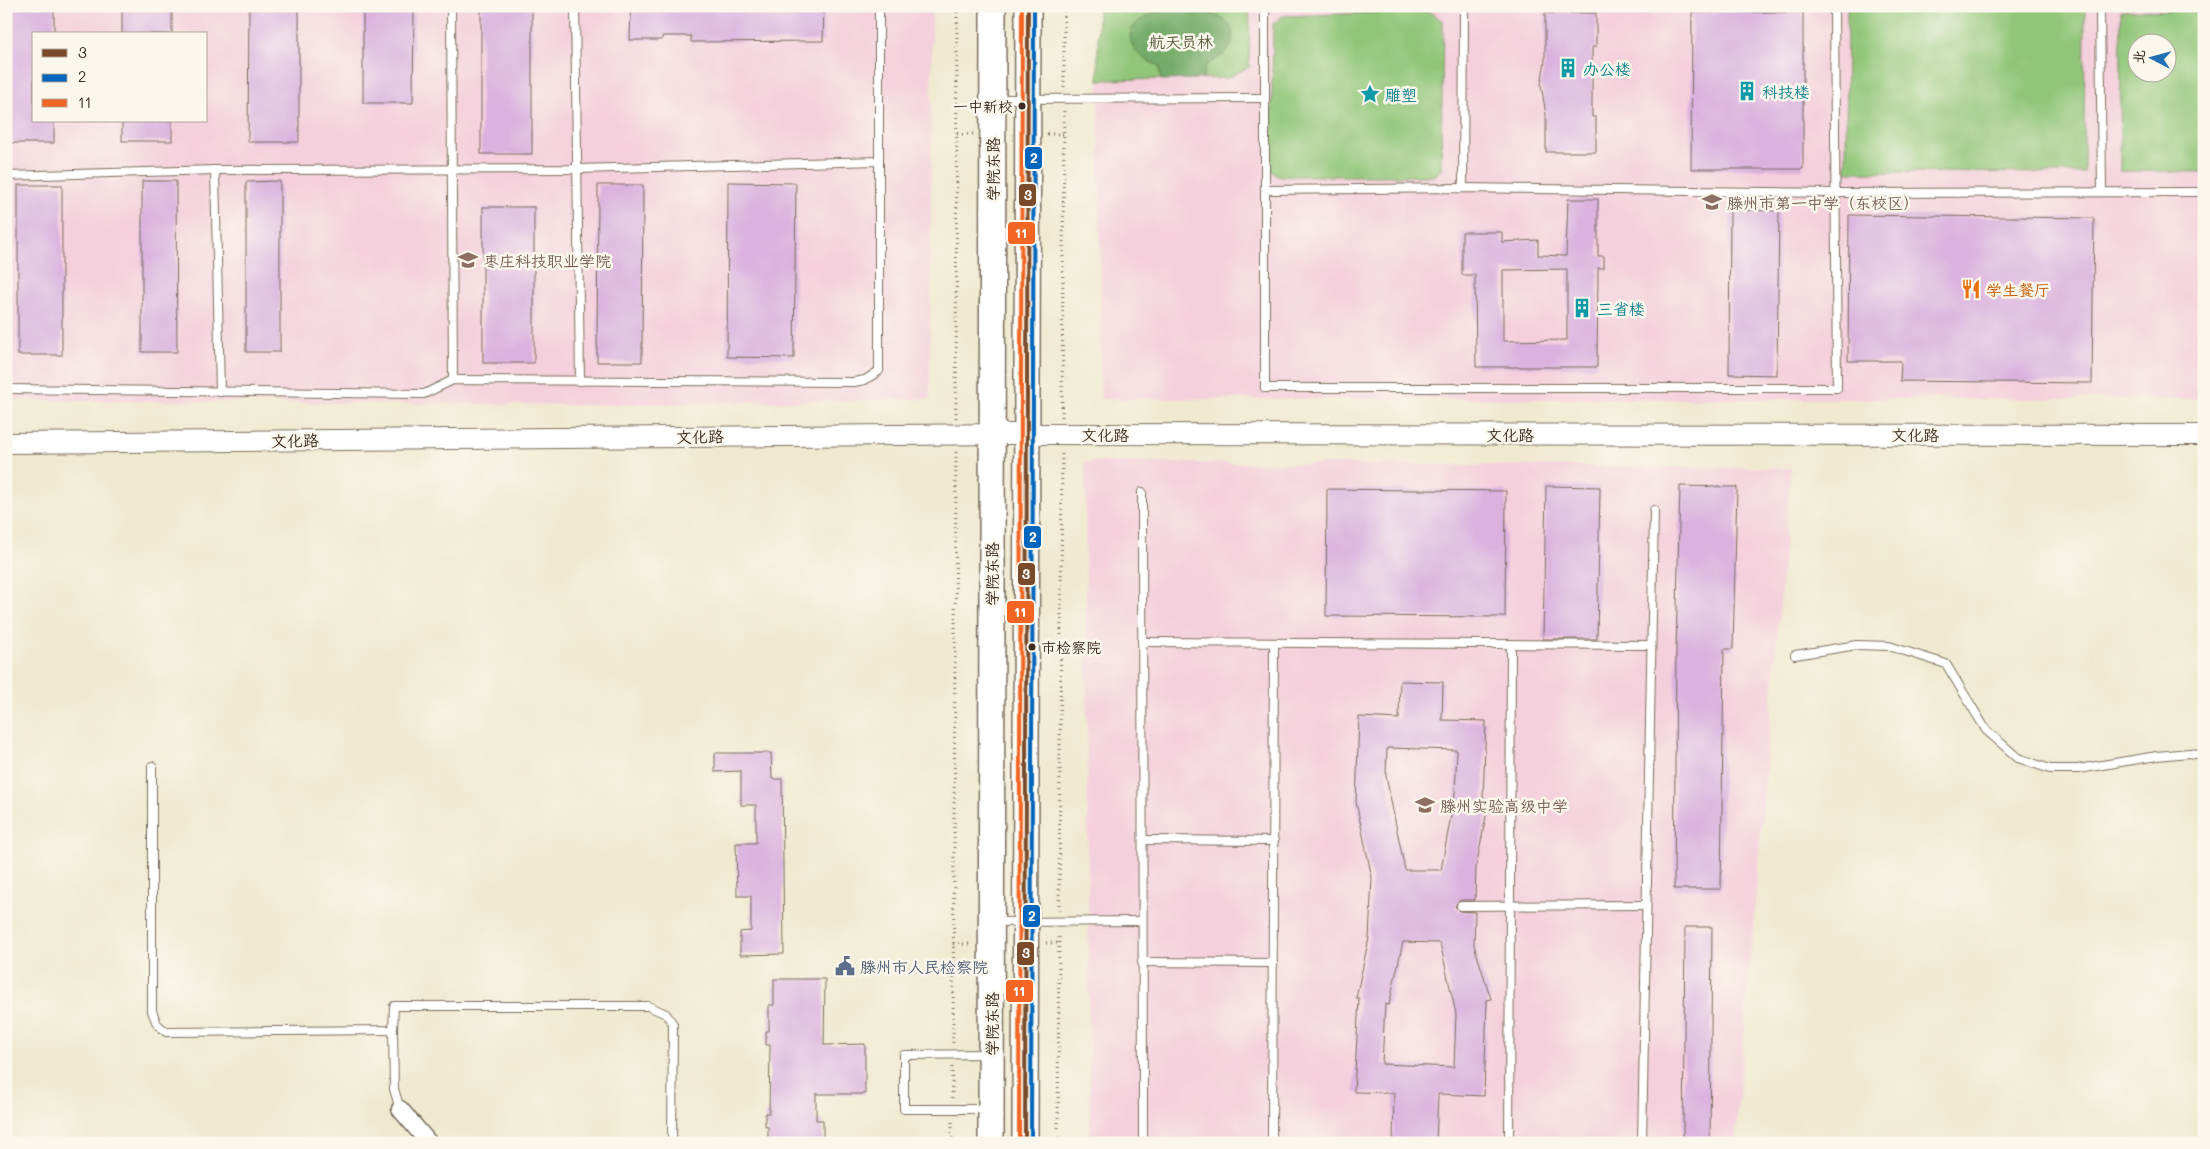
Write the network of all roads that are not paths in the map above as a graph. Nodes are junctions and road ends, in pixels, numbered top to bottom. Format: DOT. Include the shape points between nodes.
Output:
graph roads {
  1 [pos="451,6"];
  2 [pos="575,6"];
  3 [pos="879,6"];
  4 [pos="993,6"];
  5 [pos="1028,6"];
  6 [pos="1265,6"];
  7 [pos="1464,6"];
  8 [pos="1834,6"];
  9 [pos="2100,6"];
  10 [pos="1027,98"];
  11 [pos="1265,98"];
  12 [pos="992,99"];
  13 [pos="879,162"];
  14 [pos="577,169"];
  15 [pos="215,170"];
  16 [pos="452,170"];
  17 [pos="6,176"];
  18 [pos="1463,188"];
  19 [pos="1266,190"];
  20 [pos="2102,191"];
  21 [pos="2204,192"];
  22 [pos="1834,193"];
  23 [pos="453,380"];
  24 [pos="580,381"];
  25 [pos="6,389"];
  26 [pos="220,392"];
  27 [pos="992,434"];
  28 [pos="1026,434"];
  29 [pos="2204,435"];
  30 [pos="6,443"];
  31 [pos="1142,492"];
  32 [pos="1654,510"];
  33 [pos="1142,642"];
  34 [pos="1274,643"];
  35 [pos="1511,644"];
  36 [pos="1651,645"];
  37 [pos="1795,655"];
  38 [pos="2204,755"];
  39 [pos="152,766"];
  40 [pos="1143,840"];
  41 [pos="1274,841"];
  42 [pos="1646,905"];
  43 [pos="1461,906"];
  44 [pos="1508,906"];
  45 [pos="1142,921"];
  46 [pos="991,922"];
  47 [pos="1025,922"];
  48 [pos="1142,962"];
  49 [pos="1273,963"];
  50 [pos="393,1030"];
  51 [pos="991,1054"];
  52 [pos="400,1109"];
  53 [pos="991,1109"];
  54 [pos="429,1143"];
  55 [pos="672,1143"];
  56 [pos="991,1143"];
  57 [pos="1025,1143"];
  58 [pos="1143,1143"];
  59 [pos="1272,1143"];
  60 [pos="1508,1143"];
  61 [pos="1642,1143"];
  1 -- 16 [label="lane"];
  2 -- 14 [label="lane"];
  3 -- 13 [label="lane"];
  4 -- 12 [label="main road, 学院东路"];
  5 -- 10 [label="main road, 学院东路"];
  6 -- 11 [label="lane"];
  7 -- 18 [label="lane"];
  8 -- 22 [label="lane"];
  9 -- 20 [label="lane"];
  10 -- 11 [label="lane"];
  10 -- 12 [label="lane"];
  10 -- 28 [label="main road, 学院东路"];
  11 -- 19 [label="lane"];
  12 -- 27 [label="main road, 学院东路"];
  13 -- 14 [label="lane"];
  13 -- 24 [label="lane" via="879,371 866,380 854,382"];
  14 -- 16 [label="lane"];
  14 -- 24 [label="lane"];
  15 -- 16 [label="lane"];
  15 -- 17 [label="lane"];
  15 -- 26 [label="lane"];
  16 -- 23 [label="lane"];
  18 -- 19 [label="lane"];
  18 -- 22 [label="lane"];
  19 -- 22 [label="lane" via="1265,388 1836,388"];
  20 -- 21 [label="lane"];
  20 -- 22 [label="lane"];
  23 -- 24 [label="lane"];
  23 -- 26 [label="lane" via="424,394"];
  25 -- 26 [label="lane"];
  27 -- 28 [label="street, 文化路"];
  27 -- 30 [label="street, 文化路"];
  27 -- 46 [label="main road, 学院东路"];
  28 -- 29 [label="street, 文化路"];
  28 -- 47 [label="main road, 学院东路"];
  31 -- 33 [label="lane"];
  32 -- 36 [label="lane"];
  33 -- 34 [label="lane"];
  33 -- 40 [label="lane"];
  34 -- 35 [label="lane"];
  34 -- 41 [label="lane"];
  35 -- 36 [label="lane"];
  35 -- 44 [label="lane"];
  36 -- 42 [label="lane"];
  37 -- 38 [label="lane" via="1857,645 1889,646 1946,664 1986,730 2018,758 2050,770 2078,769 2157,756"];
  39 -- 50 [label="lane" via="152,1011 157,1024 166,1032"];
  40 -- 41 [label="lane"];
  40 -- 45 [label="lane"];
  41 -- 49 [label="lane"];
  42 -- 44 [label="lane"];
  42 -- 61 [label="lane"];
  43 -- 44 [label="lane"];
  44 -- 60 [label="lane"];
  45 -- 47 [label="lane"];
  45 -- 48 [label="lane"];
  46 -- 47 [label="lane"];
  46 -- 51 [label="main road, 学院东路"];
  47 -- 57 [label="main road, 学院东路"];
  48 -- 49 [label="lane"];
  48 -- 58 [label="lane"];
  49 -- 59 [label="lane"];
  50 -- 52 [label="lane" via="394,1089"];
  50 -- 55 [label="lane" via="394,1006 648,1006 666,1014 673,1024"];
  51 -- 53 [label="main road, 学院东路"];
  51 -- 53 [label="lane" via="904,1055 904,1109"];
  52 -- 54 [label="street"];
  53 -- 56 [label="main road, 学院东路"];
}
